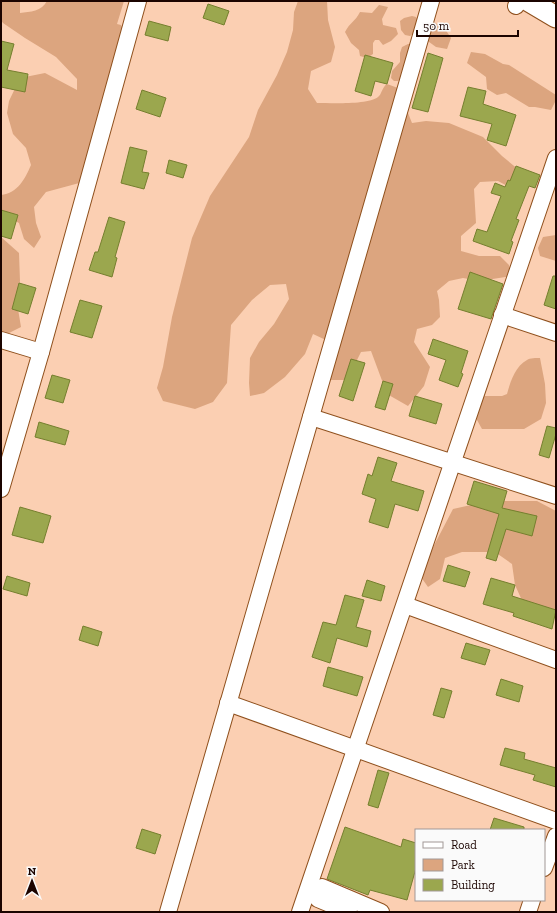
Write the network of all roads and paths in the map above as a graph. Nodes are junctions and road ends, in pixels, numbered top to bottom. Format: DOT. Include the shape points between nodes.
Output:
graph roads {
  1 [pos="138,1"];
  2 [pos="431,1"];
  3 [pos="521,3"];
  4 [pos="555,15"];
  5 [pos="556,158"];
  6 [pos="502,316"];
  7 [pos="556,333"];
  8 [pos="1,340"];
  9 [pos="41,352"];
  10 [pos="311,417"];
  11 [pos="453,464"];
  12 [pos="1,489"];
  13 [pos="556,496"];
  14 [pos="405,605"];
  15 [pos="556,660"];
  16 [pos="228,703"];
  17 [pos="356,749"];
  18 [pos="556,821"];
  19 [pos="556,836"];
  20 [pos="545,865"];
  21 [pos="312,889"];
  22 [pos="532,901"];
  23 [pos="168,912"];
  24 [pos="300,912"];
  25 [pos="349,912"];
  26 [pos="381,912"];
  27 [pos="528,912"];
  1 -- 9 [label="street"];
  2 -- 10 [label="street"];
  3 -- 4 [label="main road"];
  5 -- 6 [label="street"];
  6 -- 7 [label="street"];
  6 -- 11 [label="street"];
  8 -- 9 [label="street"];
  9 -- 12 [label="street"];
  10 -- 11 [label="street"];
  10 -- 16 [label="street"];
  11 -- 13 [label="street"];
  11 -- 14 [label="street"];
  14 -- 15 [label="street"];
  14 -- 17 [label="street"];
  16 -- 17 [label="street"];
  16 -- 23 [label="street"];
  17 -- 18 [label="street"];
  17 -- 21 [label="street"];
  19 -- 20 [label="street"];
  21 -- 24 [label="street"];
  21 -- 25 [label="street" via="318,899"];
  21 -- 26 [label="street" via="322,887"];
  22 -- 27 [label="street"];
}
